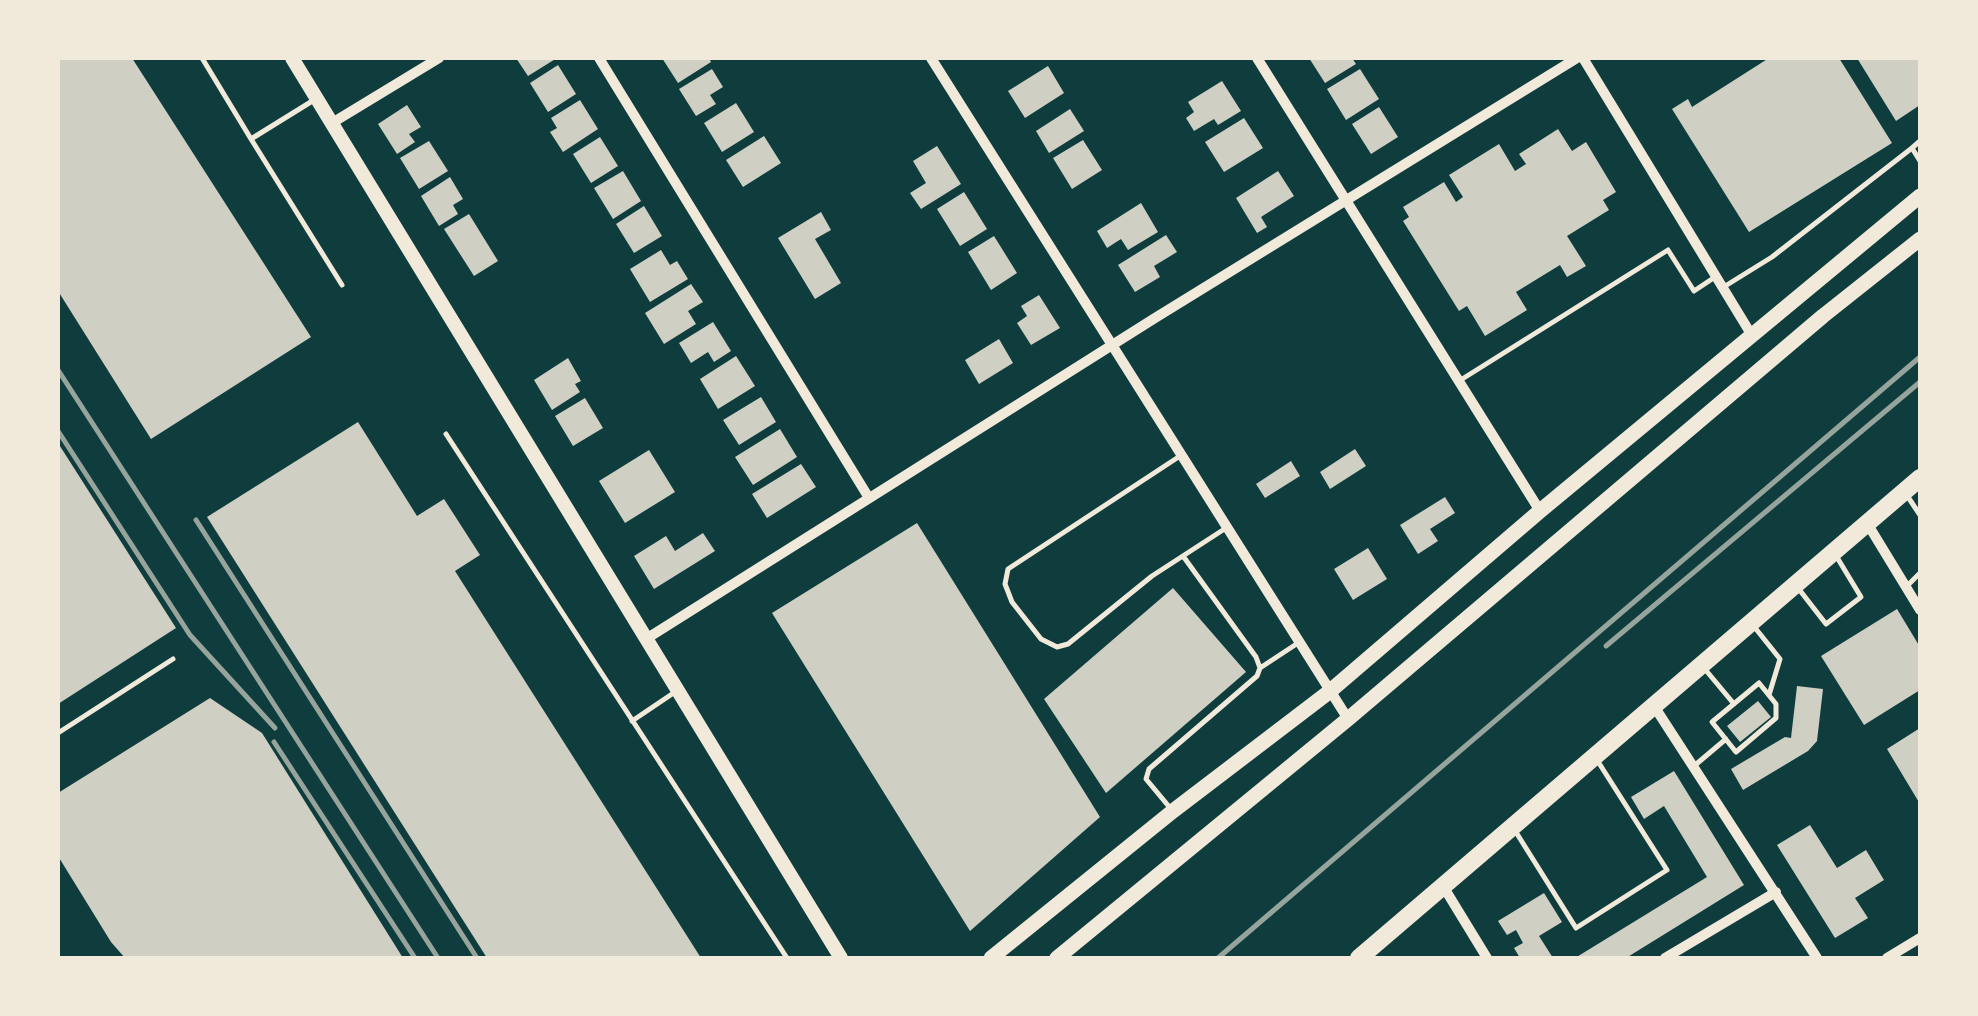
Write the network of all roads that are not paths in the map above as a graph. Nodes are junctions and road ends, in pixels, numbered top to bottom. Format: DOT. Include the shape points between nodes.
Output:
graph roads {
  1 [pos="202,58"];
  2 [pos="292,58"];
  3 [pos="439,58"];
  4 [pos="599,58"];
  5 [pos="931,58"];
  6 [pos="1257,58"];
  7 [pos="1580,58"];
  8 [pos="317,98"];
  9 [pos="332,123"];
  10 [pos="251,138"];
  11 [pos="1920,141"];
  12 [pos="1912,148"];
  13 [pos="1920,161"];
  14 [pos="1920,196"];
  15 [pos="1348,202"];
  16 [pos="1920,239"];
  17 [pos="1715,277"];
  18 [pos="342,286"];
  19 [pos="1722,288"];
  20 [pos="1751,334"];
  21 [pos="1111,346"];
  22 [pos="1459,381"];
  23 [pos="446,434"];
  24 [pos="1180,456"];
  25 [pos="1920,478"];
  26 [pos="1904,492"];
  27 [pos="869,498"];
  28 [pos="1540,511"];
  29 [pos="1920,515"];
  30 [pos="1867,523"];
  31 [pos="1226,528"];
  32 [pos="1834,552"];
  33 [pos="1183,556"];
  34 [pos="1920,574"];
  35 [pos="1795,585"];
  36 [pos="1906,587"];
  37 [pos="1920,610"];
  38 [pos="1751,623"];
  39 [pos="646,639"];
  40 [pos="1298,643"];
  41 [pos="174,659"];
  42 [pos="1701,665"];
  43 [pos="1260,668"];
  44 [pos="678,690"];
  45 [pos="1330,692"];
  46 [pos="1768,695"];
  47 [pos="1734,704"];
  48 [pos="1654,706"];
  49 [pos="1348,720"];
  50 [pos="632,721"];
  51 [pos="58,732"];
  52 [pos="1726,739"];
  53 [pos="1595,756"];
  54 [pos="1694,766"];
  55 [pos="1173,811"];
  56 [pos="1512,827"];
  57 [pos="1443,886"];
  58 [pos="1776,892"];
  59 [pos="1920,938"];
  60 [pos="787,958"];
  61 [pos="841,958"];
  62 [pos="991,958"];
  63 [pos="1056,958"];
  64 [pos="1359,958"];
  65 [pos="1487,958"];
  66 [pos="1665,958"];
  67 [pos="1817,958"];
  68 [pos="1887,958"];
  1 -- 10 [label="lane"];
  2 -- 8 [label="street"];
  3 -- 9 [label="street"];
  4 -- 27 [label="street"];
  5 -- 21 [label="street"];
  6 -- 15 [label="street"];
  7 -- 15 [label="street"];
  7 -- 17 [label="street"];
  8 -- 9 [label="street"];
  8 -- 10 [label="lane"];
  9 -- 39 [label="street"];
  10 -- 18 [label="lane"];
  11 -- 12 [label="lane"];
  12 -- 13 [label="lane"];
  12 -- 19 [label="lane"];
  14 -- 20 [label="main road"];
  15 -- 21 [label="street"];
  15 -- 22 [label="street"];
  16 -- 49 [label="main road"];
  17 -- 19 [label="street"];
  17 -- 22 [label="lane" via="1694,291 1668,250"];
  19 -- 20 [label="street"];
  20 -- 28 [label="main road"];
  21 -- 24 [label="street"];
  21 -- 27 [label="street"];
  22 -- 28 [label="street"];
  23 -- 50 [label="lane"];
  24 -- 31 [label="street"];
  24 -- 33 [label="lane" via="1008,569 1004,584 1041,639 1057,647"];
  25 -- 26 [label="main road"];
  26 -- 29 [label="lane"];
  26 -- 30 [label="main road"];
  27 -- 39 [label="street"];
  28 -- 45 [label="main road"];
  30 -- 32 [label="main road"];
  30 -- 36 [label="street"];
  31 -- 33 [label="lane"];
  31 -- 40 [label="street"];
  32 -- 35 [label="main road"];
  32 -- 35 [label="lane" via="1861,597 1826,624"];
  33 -- 43 [label="lane"];
  34 -- 36 [label="lane"];
  35 -- 38 [label="main road"];
  36 -- 37 [label="street"];
  38 -- 42 [label="main road"];
  38 -- 46 [label="lane" via="1780,659"];
  39 -- 44 [label="street"];
  40 -- 43 [label="lane"];
  40 -- 45 [label="street"];
  41 -- 51 [label="lane"];
  42 -- 47 [label="lane"];
  42 -- 48 [label="main road"];
  43 -- 55 [label="lane" via="1148,769 1146,779"];
  44 -- 50 [label="lane"];
  44 -- 61 [label="street"];
  45 -- 49 [label="street"];
  45 -- 55 [label="main road"];
  46 -- 47 [label="lane" via="1759,684"];
  46 -- 52 [label="lane" via="1776,718 1736,752"];
  47 -- 52 [label="lane" via="1712,722"];
  48 -- 53 [label="main road"];
  48 -- 54 [label="street"];
  49 -- 63 [label="main road"];
  50 -- 60 [label="lane"];
  52 -- 54 [label="lane"];
  53 -- 56 [label="main road"];
  53 -- 56 [label="lane" via="1667,870 1576,928"];
  54 -- 58 [label="street"];
  55 -- 62 [label="main road"];
  56 -- 57 [label="main road"];
  57 -- 64 [label="main road"];
  57 -- 65 [label="street"];
  58 -- 66 [label="street"];
  58 -- 67 [label="street"];
  59 -- 68 [label="street"];
}
